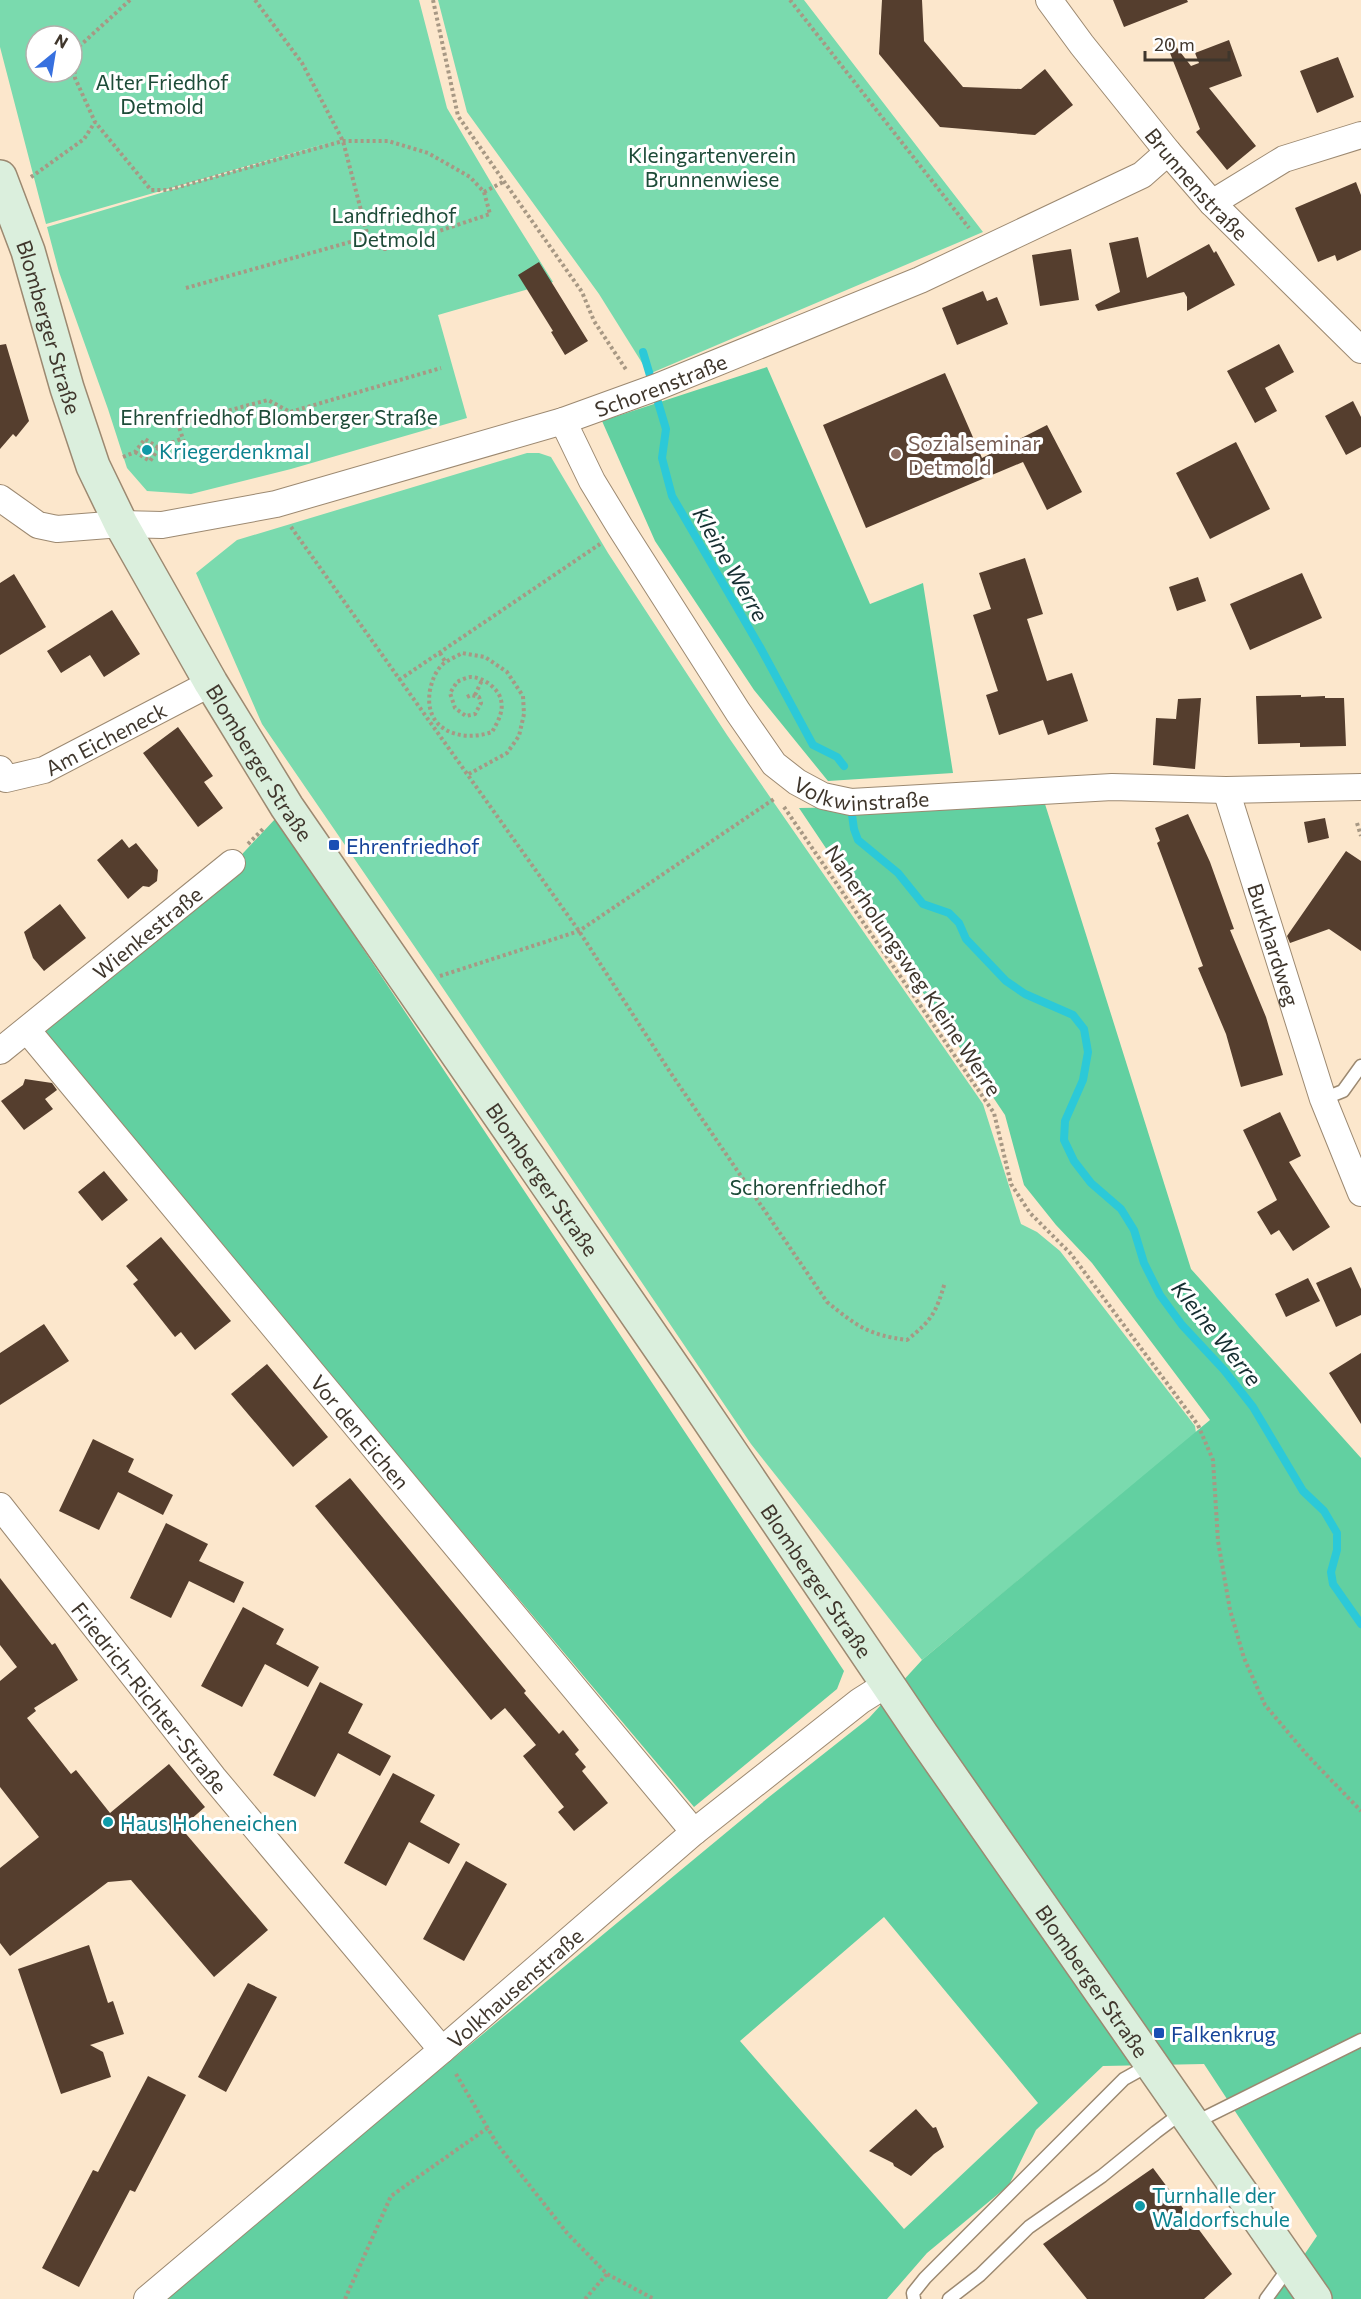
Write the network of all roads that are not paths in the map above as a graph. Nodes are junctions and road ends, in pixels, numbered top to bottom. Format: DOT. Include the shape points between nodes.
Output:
graph roads {
  1 [pos="1049,0"];
  2 [pos="1361,135"];
  3 [pos="1168,152"];
  4 [pos="2,182"];
  5 [pos="1212,203"];
  6 [pos="1361,350"];
  7 [pos="563,421"];
  8 [pos="0,498"];
  9 [pos="122,524"];
  10 [pos="211,683"];
  11 [pos="2,780"];
  12 [pos="1361,787"];
  13 [pos="1226,790"];
  14 [pos="232,863"];
  15 [pos="27,1030"];
  16 [pos="0,1051"];
  17 [pos="1361,1066"];
  18 [pos="1323,1099"];
  19 [pos="1361,1193"];
  20 [pos="0,1506"];
  21 [pos="887,1684"];
  22 [pos="694,1832"];
  23 [pos="1361,2040"];
  24 [pos="442,2050"];
  25 [pos="1152,2063"];
  26 [pos="1189,2117"];
  27 [pos="1291,2265"];
  28 [pos="147,2299"];
  29 [pos="914,2299"];
  30 [pos="949,2299"];
  31 [pos="1266,2299"];
  32 [pos="1315,2299"];
  1 -- 3 [label="street, Brunnenstraße"];
  2 -- 5 [label="street" via="1284,159"];
  3 -- 5 [label="street, Brunnenstraße"];
  3 -- 7 [label="street, Schorenstraße" via="1142,175 984,252 649,390"];
  4 -- 9 [label="street, Blomberger Straße" via="28,251 93,466"];
  5 -- 6 [label="street, Brunnenstraße"];
  7 -- 9 [label="street, Schorenstraße" via="276,504 162,525"];
  7 -- 13 [label="street, Volkwinstraße" via="626,543 774,764 797,782 823,796 851,802 1112,788"];
  8 -- 9 [label="street, Schorenstraße" via="38,525 57,529"];
  9 -- 10 [label="street, Blomberger Straße"];
  10 -- 11 [label="street, Am Eicheneck" via="44,770"];
  10 -- 21 [label="street, Blomberger Straße" via="287,807"];
  12 -- 13 [label="street, Volkwinstraße"];
  13 -- 18 [label="street, Burkhardweg"];
  14 -- 15 [label="street, Wienkestraße"];
  15 -- 16 [label="street, Wienkestraße"];
  15 -- 22 [label="street, Vor den Eichen"];
  17 -- 18 [label="lane" via="1343,1091"];
  18 -- 19 [label="street, Burkhardweg"];
  20 -- 24 [label="street, Friedrich-Richter-Straße" via="213,1777"];
  21 -- 22 [label="street, Volkhausenstraße"];
  21 -- 25 [label="street, Blomberger Straße"];
  22 -- 24 [label="street, Volkhausenstraße"];
  23 -- 26 [label="lane"];
  24 -- 28 [label="street, Volkhausenstraße"];
  25 -- 26 [label="street, Blomberger Straße"];
  25 -- 29 [label="lane" via="1124,2079 925,2278"];
  26 -- 27 [label="street, Blomberger Straße"];
  26 -- 30 [label="lane" via="1156,2132 1029,2227"];
  27 -- 31 [label="lane"];
  27 -- 32 [label="street, Blomberger Straße"];
}
